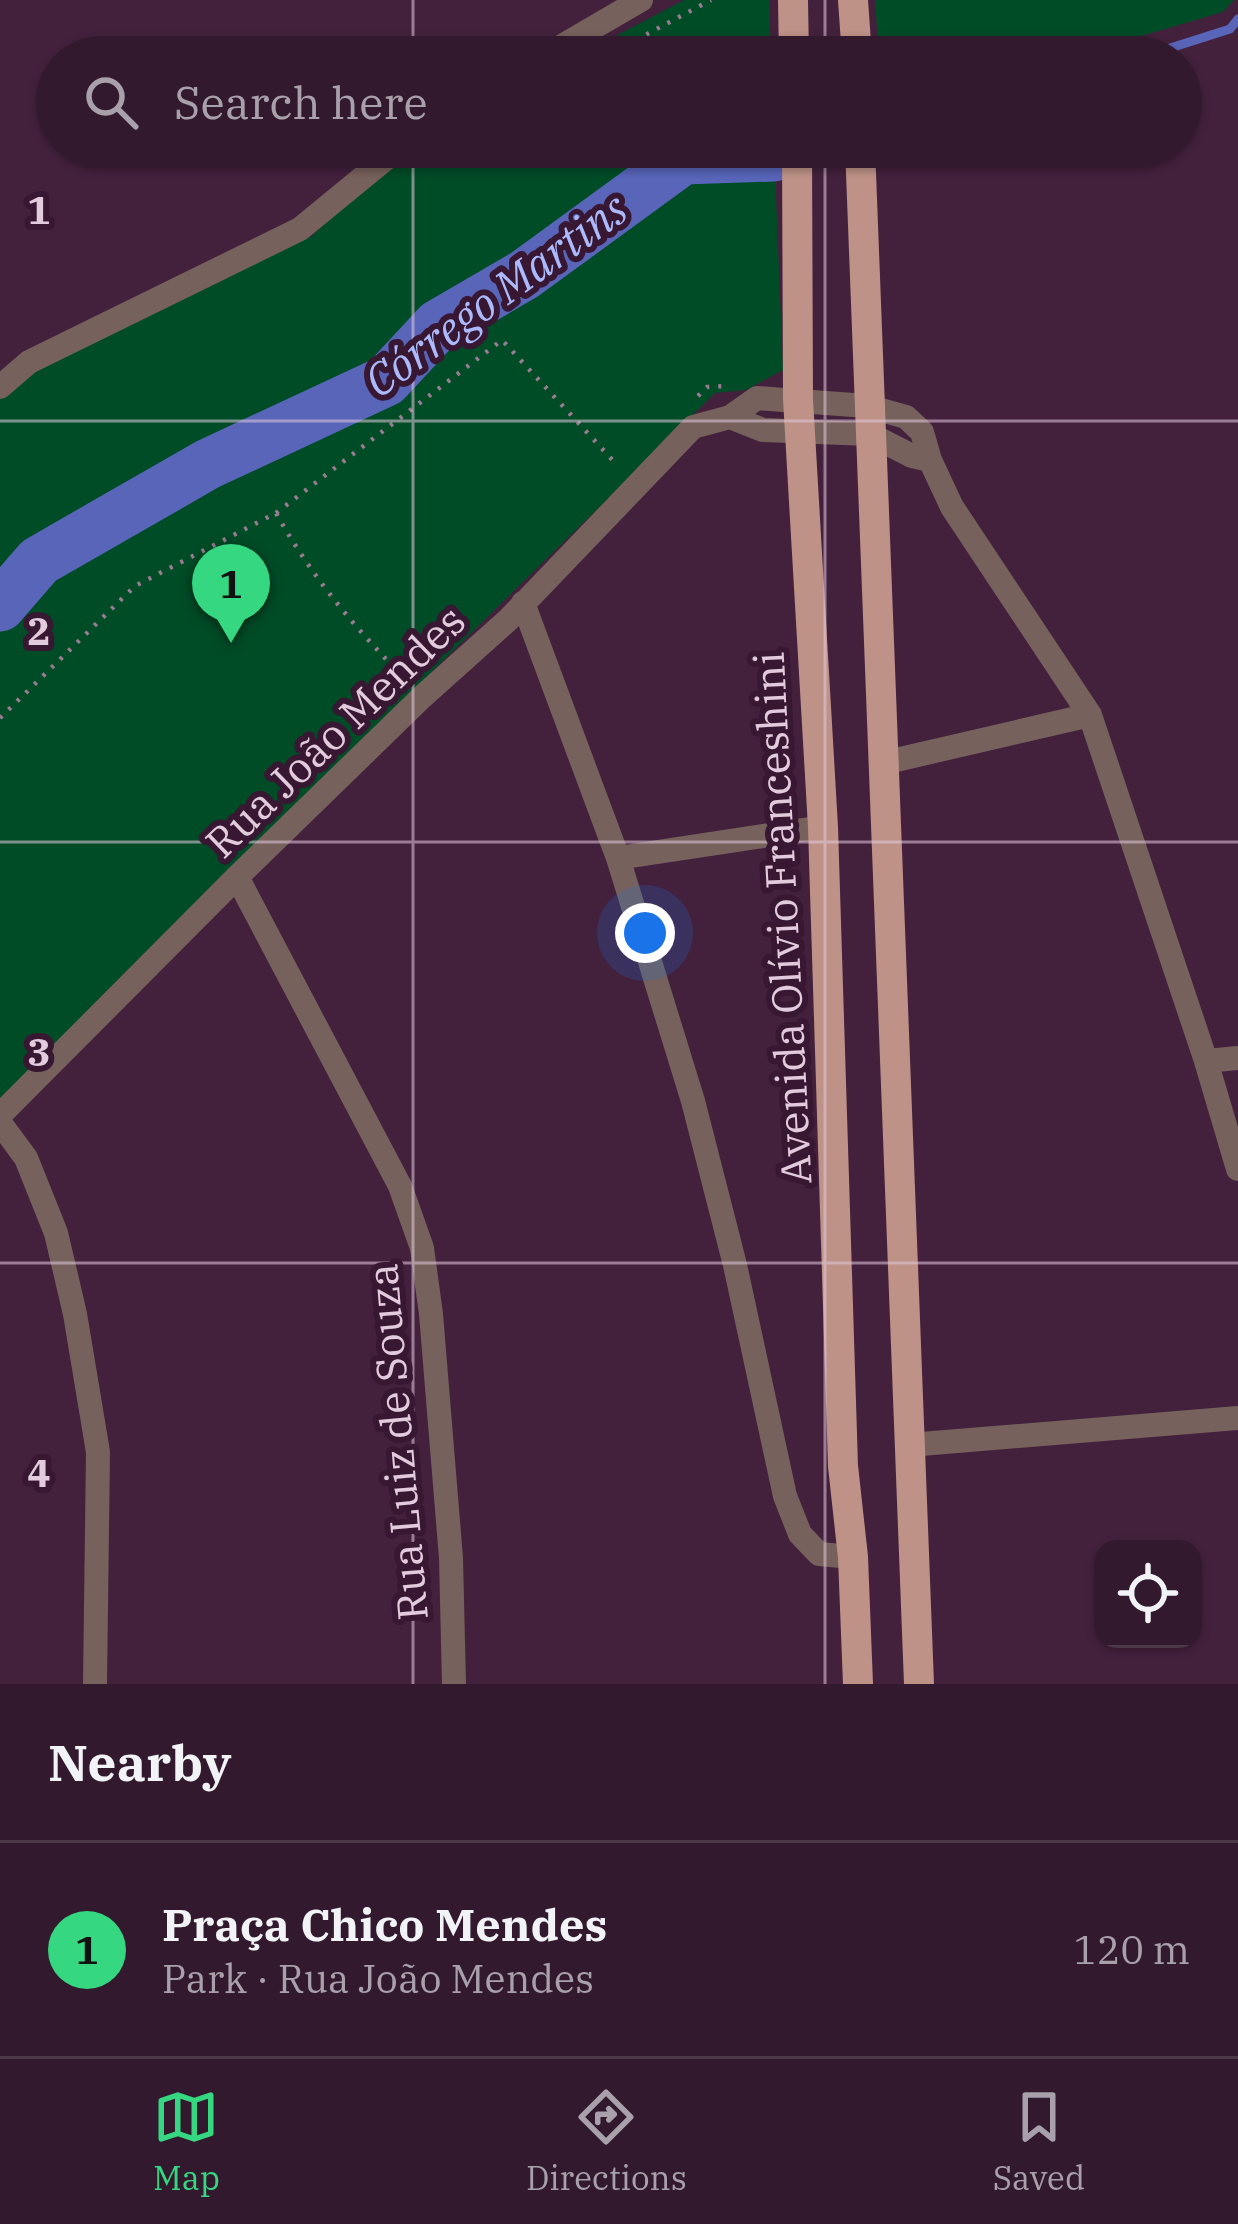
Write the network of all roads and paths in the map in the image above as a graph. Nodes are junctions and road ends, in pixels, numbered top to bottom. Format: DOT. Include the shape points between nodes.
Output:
graph roads {
  1 [pos="641,0"];
  2 [pos="711,0"];
  3 [pos="853,0"];
  4 [pos="786,6"];
  5 [pos="579,36"];
  6 [pos="643,36"];
  7 [pos="791,36"];
  8 [pos="856,36"];
  9 [pos="374,168"];
  10 [pos="797,168"];
  11 [pos="860,168"];
  12 [pos="0,386"];
  13 [pos="799,414"];
  14 [pos="868,420"];
  15 [pos="619,467"];
  16 [pos="276,513"];
  17 [pos="524,603"];
  18 [pos="422,698"];
  19 [pos="1090,716"];
  20 [pos="0,718"];
  21 [pos="884,763"];
  22 [pos="823,827"];
  23 [pos="618,858"];
  24 [pos="237,877"];
  25 [pos="1238,1058"];
  26 [pos="1206,1061"];
  27 [pos="0,1119"];
  28 [pos="1238,1169"];
  29 [pos="1238,1418"];
  30 [pos="909,1445"];
  31 [pos="853,1557"];
  32 [pos="95,1684"];
  33 [pos="454,1684"];
  34 [pos="858,1684"];
  35 [pos="919,1684"];
  1 -- 5 [label="street"];
  2 -- 6 [label="path"];
  3 -- 8 [label="main road"];
  4 -- 7 [label="main road"];
  9 -- 12 [label="street" via="300,229 29,362"];
  10 -- 13 [label="main road, Avenida Olívio Franceshini"];
  11 -- 14 [label="main road"];
  13 -- 14 [label="street, Rua João Mendes"];
  13 -- 17 [label="street, Rua João Mendes" via="763,430 730,417 693,427"];
  13 -- 22 [label="main road, Avenida Olívio Franceshini"];
  14 -- 19 [label="street, Rua João Mendes" via="912,456 930,460 952,507"];
  14 -- 21 [label="main road"];
  15 -- 16 [label="path" via="502,340"];
  16 -- 18 [label="path" via="304,563"];
  16 -- 20 [label="path" via="135,586"];
  17 -- 18 [label="street, Rua João Mendes"];
  17 -- 23 [label="street"];
  18 -- 24 [label="street, Rua João Mendes"];
  19 -- 21 [label="street"];
  19 -- 26 [label="street"];
  21 -- 30 [label="main road"];
  22 -- 23 [label="street"];
  22 -- 31 [label="main road, Avenida Olívio Franceshini" via="843,1466"];
  23 -- 31 [label="street" via="716,1187 784,1496 819,1554"];
  24 -- 27 [label="street, Rua João Mendes"];
  24 -- 33 [label="street, Rua Luiz de Souza" via="400,1186 422,1248 451,1558"];
  25 -- 26 [label="street"];
  26 -- 28 [label="street"];
  27 -- 32 [label="street" via="56,1233 98,1452"];
  29 -- 30 [label="street"];
  30 -- 35 [label="main road"];
  31 -- 34 [label="main road, Avenida Olívio Franceshini"];
}
